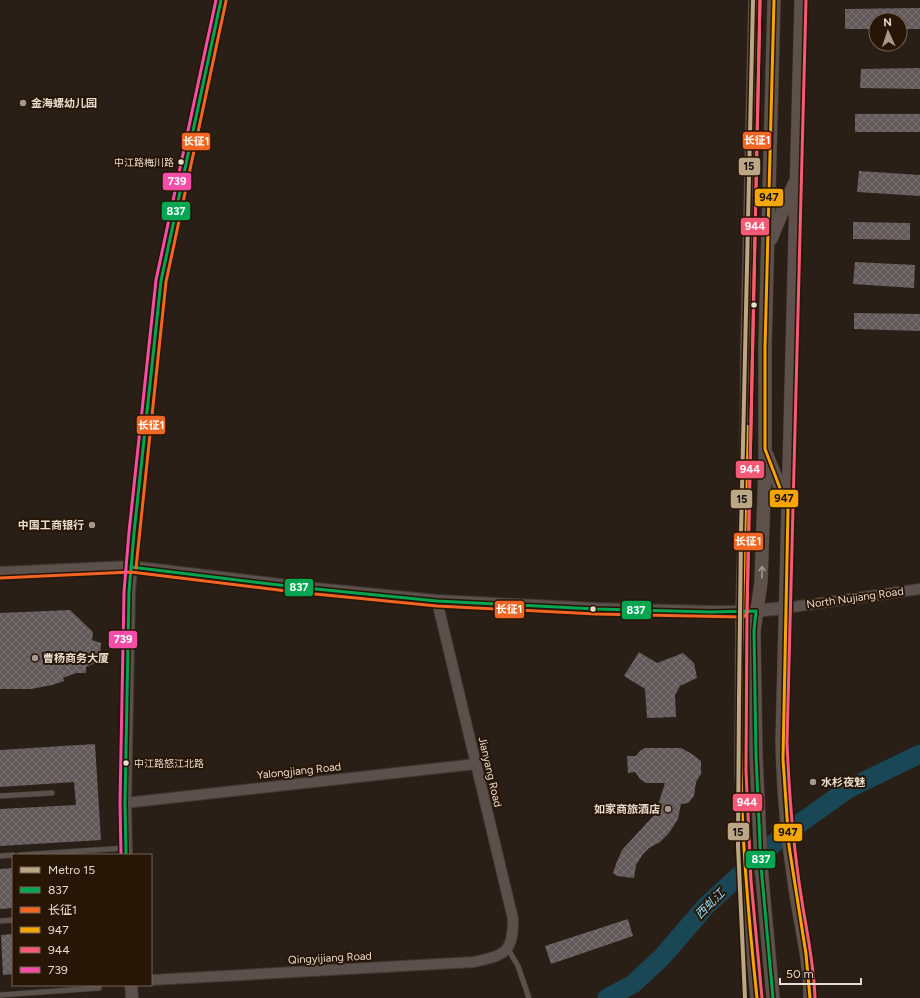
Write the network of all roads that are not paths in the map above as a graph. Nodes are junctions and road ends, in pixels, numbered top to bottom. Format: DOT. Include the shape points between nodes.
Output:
graph roads {
  1 [pos="222,0"];
  2 [pos="755,0"];
  3 [pos="774,0"];
  4 [pos="801,0"];
  5 [pos="797,178"];
  6 [pos="768,246"];
  7 [pos="765,449"];
  8 [pos="788,509"];
  9 [pos="131,567"];
  10 [pos="0,573"];
  11 [pos="920,589"];
  12 [pos="437,601"];
  13 [pos="785,608"];
  14 [pos="756,610"];
  15 [pos="742,612"];
  16 [pos="476,764"];
  17 [pos="52,793"];
  18 [pos="0,796"];
  19 [pos="125,803"];
  20 [pos="126,852"];
  21 [pos="55,854"];
  22 [pos="12,855"];
  23 [pos="0,856"];
  24 [pos="0,920"];
  25 [pos="12,920"];
  26 [pos="508,949"];
  27 [pos="152,980"];
  28 [pos="131,986"];
  29 [pos="99,988"];
  30 [pos="0,995"];
  31 [pos="529,997"];
  32 [pos="132,998"];
  33 [pos="757,998"];
  34 [pos="773,998"];
  35 [pos="810,998"];
  1 -- 9 [label="street" via="161,281"];
  2 -- 15 [label="main road"];
  3 -- 6 [label="main road"];
  4 -- 5 [label="main road"];
  5 -- 6 [label="main road"];
  5 -- 8 [label="main road"];
  6 -- 7 [label="main road"];
  7 -- 8 [label="main road"];
  14 -- 7 [label="main road, one-way" via="762,582"];
  8 -- 13 [label="main road"];
  9 -- 10 [label="street, North Nujiang Road"];
  9 -- 12 [label="street, North Nujiang Road"];
  9 -- 19 [label="street"];
  11 -- 13 [label="street, North Nujiang Road"];
  12 -- 15 [label="street, North Nujiang Road" via="596,609"];
  12 -- 16 [label="street, Jianyang Road"];
  13 -- 14 [label="street, North Nujiang Road"];
  13 -- 35 [label="main road" via="782,742 785,809 808,966"];
  14 -- 15 [label="street, North Nujiang Road"];
  14 -- 34 [label="main road" via="756,755 761,866"];
  15 -- 33 [label="main road" via="741,771 744,850"];
  16 -- 19 [label="street, Yalongjiang Road"];
  16 -- 26 [label="street, Jianyang Road" via="513,919 513,936"];
  17 -- 18 [label="lane"];
  19 -- 20 [label="street"];
  20 -- 21 [label="lane"];
  22 -- 23 [label="lane"];
  24 -- 25 [label="lane"];
  26 -- 27 [label="street, Qingyijiang Road" via="494,958 474,962"];
  26 -- 31 [label="lane" via="518,966"];
  28 -- 32 [label="street"];
  29 -- 30 [label="lane"];
}
